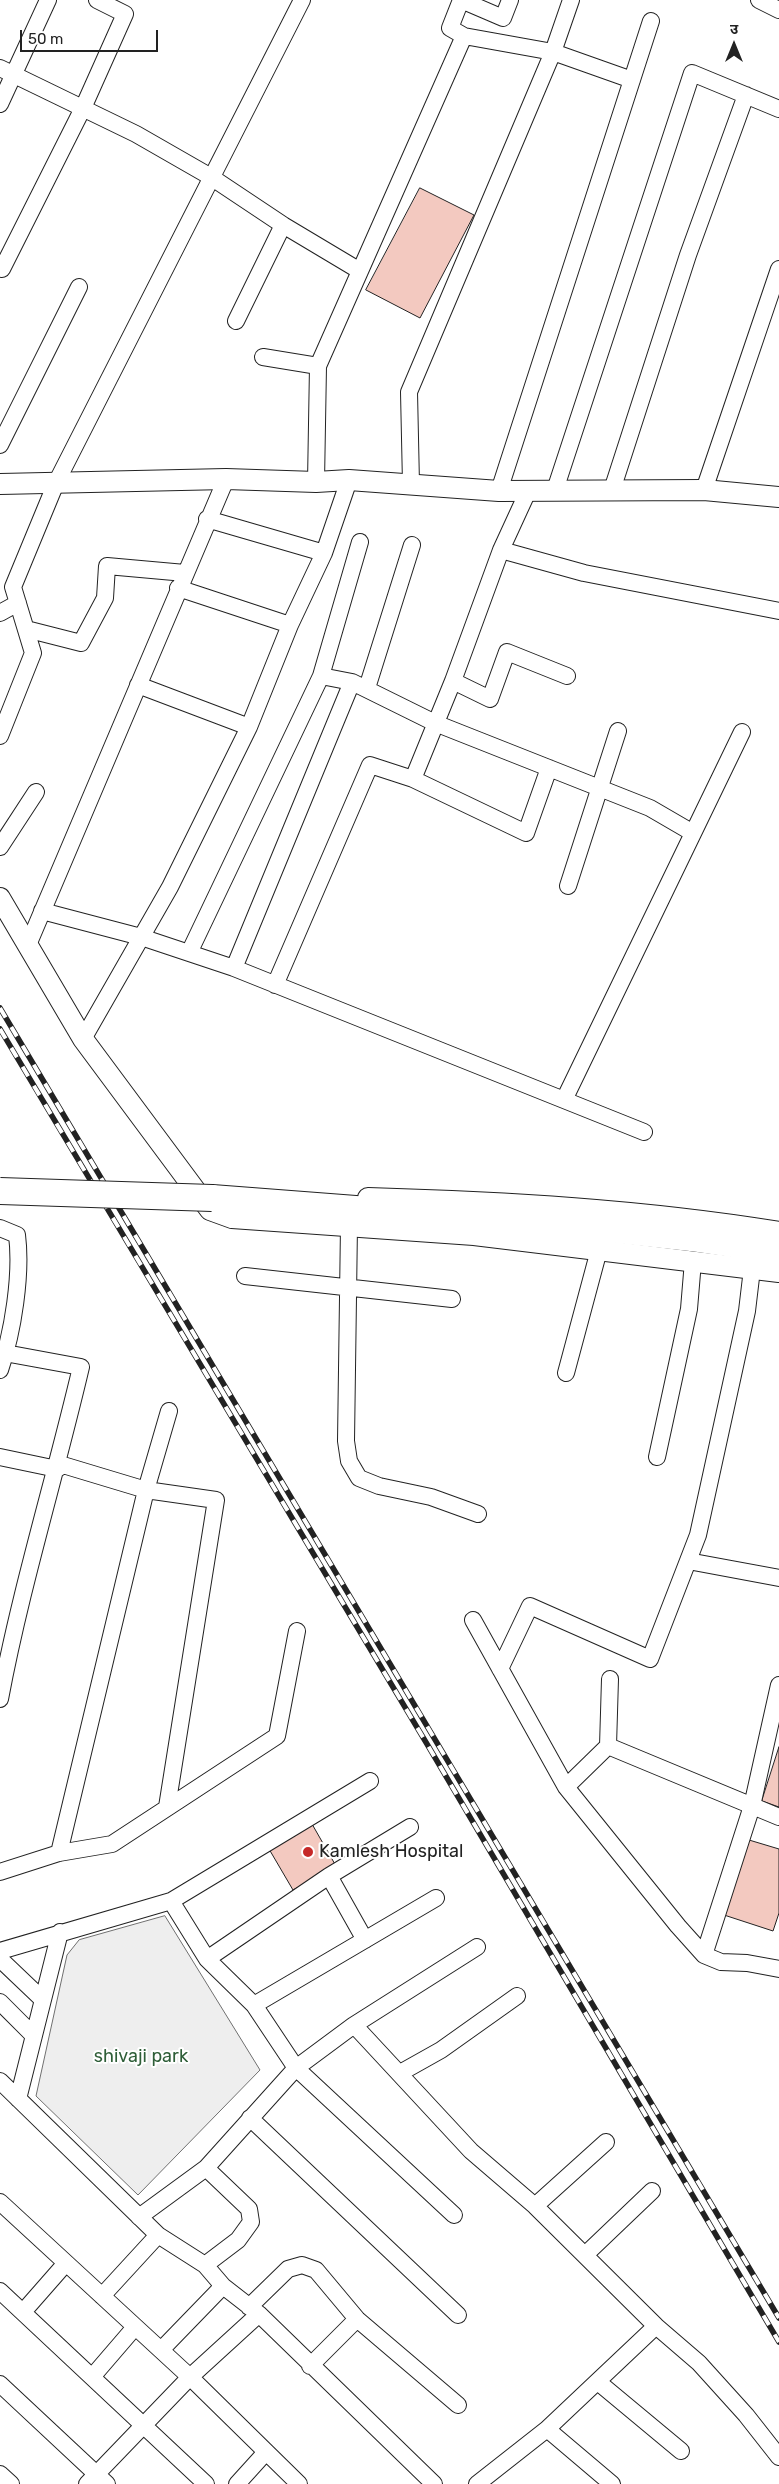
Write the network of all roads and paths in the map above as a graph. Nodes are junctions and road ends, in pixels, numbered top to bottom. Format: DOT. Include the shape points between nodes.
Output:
graph roads {
  1 [pos="48,0"];
  2 [pos="96,0"];
  3 [pos="302,0"];
  4 [pos="510,0"];
  5 [pos="571,0"];
  6 [pos="759,0"];
  7 [pos="779,10"];
  8 [pos="651,21"];
  9 [pos="464,36"];
  10 [pos="554,52"];
  11 [pos="7,71"];
  12 [pos="632,80"];
  13 [pos="746,95"];
  14 [pos="0,104"];
  15 [pos="83,108"];
  16 [pos="779,109"];
  17 [pos="211,177"];
  18 [pos="283,225"];
  19 [pos="0,268"];
  20 [pos="779,269"];
  21 [pos="360,271"];
  22 [pos="79,287"];
  23 [pos="236,321"];
  24 [pos="263,357"];
  25 [pos="318,366"];
  26 [pos="0,445"];
  27 [pos="226,479"];
  28 [pos="350,480"];
  29 [pos="316,482"];
  30 [pos="56,483"];
  31 [pos="0,484"];
  32 [pos="411,484"];
  33 [pos="529,489"];
  34 [pos="555,490"];
  35 [pos="612,490"];
  36 [pos="704,490"];
  37 [pos="499,491"];
  38 [pos="779,497"];
  39 [pos="207,519"];
  40 [pos="360,542"];
  41 [pos="412,545"];
  42 [pos="501,550"];
  43 [pos="324,553"];
  44 [pos="182,580"];
  45 [pos="18,603"];
  46 [pos="779,611"];
  47 [pos="0,613"];
  48 [pos="290,626"];
  49 [pos="26,628"];
  50 [pos="321,676"];
  51 [pos="567,676"];
  52 [pos="453,681"];
  53 [pos="138,684"];
  54 [pos="360,685"];
  55 [pos="435,723"];
  56 [pos="248,728"];
  57 [pos="618,731"];
  58 [pos="742,732"];
  59 [pos="0,736"];
  60 [pos="549,768"];
  61 [pos="413,779"];
  62 [pos="599,788"];
  63 [pos="36,792"];
  64 [pos="693,834"];
  65 [pos="0,847"];
  66 [pos="568,886"];
  67 [pos="0,898"];
  68 [pos="42,911"];
  69 [pos="141,937"];
  70 [pos="28,945"];
  71 [pos="189,954"];
  72 [pos="234,968"];
  73 [pos="275,985"];
  74 [pos="83,1039"];
  75 [pos="564,1100"];
  76 [pos="644,1132"];
  77 [pos="0,1191"];
  78 [pos="205,1195"];
  79 [pos="349,1225"];
  80 [pos="0,1228"];
  81 [pos="779,1232"];
  82 [pos="599,1250"];
  83 [pos="779,1251"];
  84 [pos="693,1261"];
  85 [pos="752,1269"];
  86 [pos="779,1272"];
  87 [pos="245,1276"];
  88 [pos="347,1286"];
  89 [pos="452,1298"];
  90 [pos="3,1352"];
  91 [pos="0,1370"];
  92 [pos="566,1373"];
  93 [pos="169,1412"];
  94 [pos="0,1457"];
  95 [pos="657,1457"];
  96 [pos="57,1469"];
  97 [pos="146,1490"];
  98 [pos="478,1514"];
  99 [pos="688,1561"];
  100 [pos="779,1578"];
  101 [pos="473,1620"];
  102 [pos="297,1631"];
  103 [pos="500,1669"];
  104 [pos="610,1678"];
  105 [pos="779,1685"];
  106 [pos="0,1699"];
  107 [pos="608,1746"];
  108 [pos="370,1781"];
  109 [pos="566,1787"];
  110 [pos="752,1806"];
  111 [pos="167,1807"];
  112 [pos="779,1817"];
  113 [pos="410,1827"];
  114 [pos="58,1853"];
  115 [pos="0,1872"];
  116 [pos="329,1876"];
  117 [pos="436,1898"];
  118 [pos="171,1901"];
  119 [pos="60,1932"];
  120 [pos="365,1940"];
  121 [pos="477,1948"];
  122 [pos="1,1949"];
  123 [pos="704,1955"];
  124 [pos="207,1959"];
  125 [pos="779,1969"];
  126 [pos="517,1996"];
  127 [pos="43,2000"];
  128 [pos="0,2002"];
  129 [pos="254,2005"];
  130 [pos="354,2025"];
  131 [pos="34,2036"];
  132 [pos="296,2068"];
  133 [pos="400,2073"];
  134 [pos="0,2081"];
  135 [pos="18,2099"];
  136 [pos="250,2118"];
  137 [pos="606,2142"];
  138 [pos="206,2168"];
  139 [pos="652,2191"];
  140 [pos="0,2202"];
  141 [pos="535,2206"];
  142 [pos="454,2216"];
  143 [pos="139,2217"];
  144 [pos="158,2235"];
  145 [pos="586,2254"];
  146 [pos="66,2263"];
  147 [pos="205,2265"];
  148 [pos="222,2286"];
  149 [pos="0,2291"];
  150 [pos="102,2296"];
  151 [pos="254,2311"];
  152 [pos="22,2312"];
  153 [pos="458,2315"];
  154 [pos="357,2319"];
  155 [pos="656,2326"];
  156 [pos="135,2327"];
  157 [pos="160,2350"];
  158 [pos="310,2366"];
  159 [pos="92,2376"];
  160 [pos="190,2377"];
  161 [pos="598,2382"];
  162 [pos="0,2384"];
  163 [pos="458,2405"];
  164 [pos="144,2425"];
  165 [pos="547,2429"];
  166 [pos="682,2451"];
  167 [pos="266,2452"];
  168 [pos="779,2457"];
  169 [pos="0,2474"];
  170 [pos="97,2481"];
  171 [pos="11,2484"];
  172 [pos="206,2484"];
  173 [pos="237,2484"];
  174 [pos="299,2484"];
  175 [pos="434,2484"];
  176 [pos="477,2484"];
  177 [pos="612,2484"];
  1 -- 11 [label="street"];
  2 -- 15 [label="street" via="125,14"];
  3 -- 17 [label="street"];
  4 -- 9 [label="street" via="503,18 461,0 450,28"];
  5 -- 10 [label="street"];
  6 -- 7 [label="street"];
  8 -- 12 [label="street"];
  9 -- 10 [label="street"];
  9 -- 21 [label="street"];
  10 -- 12 [label="street"];
  10 -- 32 [label="street" via="409,392"];
  11 -- 14 [label="street"];
  11 -- 15 [label="street"];
  12 -- 37 [label="street"];
  13 -- 16 [label="street"];
  13 -- 34 [label="street" via="692,73"];
  13 -- 35 [label="street" via="688,255"];
  15 -- 17 [label="street"];
  15 -- 19 [label="street"];
  17 -- 18 [label="street"];
  17 -- 30 [label="street"];
  18 -- 21 [label="street"];
  18 -- 23 [label="street"];
  20 -- 36 [label="street"];
  21 -- 25 [label="street"];
  22 -- 26 [label="street"];
  24 -- 25 [label="street"];
  25 -- 29 [label="street"];
  27 -- 29 [label="street"];
  27 -- 30 [label="street"];
  27 -- 39 [label="street"];
  28 -- 29 [label="street"];
  28 -- 32 [label="street"];
  28 -- 43 [label="street"];
  30 -- 31 [label="street"];
  30 -- 45 [label="street" via="13,587"];
  32 -- 37 [label="street"];
  33 -- 34 [label="street"];
  33 -- 37 [label="street"];
  33 -- 42 [label="street"];
  34 -- 35 [label="street"];
  35 -- 36 [label="street"];
  36 -- 38 [label="street"];
  39 -- 43 [label="street"];
  39 -- 44 [label="street"];
  40 -- 50 [label="street"];
  41 -- 54 [label="street"];
  42 -- 46 [label="street" via="584,573"];
  42 -- 52 [label="street"];
  43 -- 48 [label="street"];
  44 -- 48 [label="street"];
  44 -- 49 [label="street" via="107,566 105,598 81,644"];
  44 -- 53 [label="street"];
  45 -- 47 [label="street"];
  45 -- 49 [label="street"];
  48 -- 56 [label="street"];
  49 -- 59 [label="street" via="33,653"];
  50 -- 54 [label="street"];
  50 -- 71 [label="street"];
  51 -- 52 [label="street" via="507,652 490,699"];
  52 -- 55 [label="street"];
  53 -- 56 [label="street"];
  53 -- 68 [label="street"];
  54 -- 55 [label="street"];
  54 -- 72 [label="street"];
  55 -- 60 [label="street"];
  55 -- 61 [label="street"];
  56 -- 69 [label="street" via="170,887"];
  57 -- 62 [label="street"];
  58 -- 64 [label="street"];
  60 -- 61 [label="street" via="526,833"];
  60 -- 62 [label="street"];
  61 -- 73 [label="street" via="370,765"];
  62 -- 64 [label="street" via="650,808"];
  62 -- 66 [label="street"];
  63 -- 65 [label="street"];
  64 -- 75 [label="street"];
  67 -- 70 [label="street"];
  68 -- 69 [label="street"];
  68 -- 70 [label="street"];
  69 -- 71 [label="street"];
  69 -- 74 [label="street"];
  70 -- 74 [label="street"];
  71 -- 72 [label="street"];
  72 -- 73 [label="street"];
  73 -- 75 [label="street"];
  74 -- 78 [label="street"];
  75 -- 76 [label="street"];
  77 -- 78 [label="main road, bridge"];
  78 -- 79 [label="street" via="210,1210 232,1218"];
  78 -- 81 [label="street" via="456,1201 699,1219"];
  78 -- 83 [label="main road" via="590,1227"];
  79 -- 82 [label="street"];
  79 -- 88 [label="street"];
  80 -- 90 [label="street" via="17,1234 20,1260"];
  82 -- 84 [label="street"];
  82 -- 92 [label="street"];
  84 -- 85 [label="street"];
  84 -- 95 [label="street" via="689,1308"];
  85 -- 86 [label="street"];
  85 -- 99 [label="street" via="747,1311 709,1486 698,1535"];
  87 -- 88 [label="street"];
  88 -- 89 [label="street"];
  88 -- 98 [label="street" via="346,1441 350,1461 359,1478 379,1486 432,1497"];
  90 -- 91 [label="street"];
  90 -- 96 [label="street" via="81,1367"];
  93 -- 97 [label="street"];
  94 -- 96 [label="street"];
  96 -- 97 [label="street" via="63,1465"];
  96 -- 106 [label="street" via="29,1570"];
  97 -- 111 [label="street" via="216,1500"];
  97 -- 114 [label="street"];
  99 -- 100 [label="street"];
  99 -- 103 [label="street" via="650,1659 530,1606"];
  101 -- 103 [label="street"];
  102 -- 111 [label="street" via="277,1736"];
  103 -- 109 [label="street"];
  104 -- 107 [label="street"];
  105 -- 110 [label="street"];
  107 -- 109 [label="street"];
  107 -- 110 [label="street"];
  108 -- 118 [label="street"];
  109 -- 123 [label="street"];
  110 -- 112 [label="street"];
  110 -- 123 [label="street"];
  111 -- 114 [label="street" via="112,1844"];
  113 -- 116 [label="street"];
  114 -- 115 [label="street"];
  116 -- 120 [label="street"];
  116 -- 124 [label="street"];
  117 -- 120 [label="street"];
  118 -- 119 [label="street"];
  118 -- 124 [label="street"];
  119 -- 122 [label="street"];
  119 -- 127 [label="street"];
  120 -- 129 [label="street"];
  121 -- 130 [label="street"];
  122 -- 127 [label="street"];
  123 -- 125 [label="street" via="721,1962"];
  124 -- 129 [label="street"];
  126 -- 133 [label="street" via="442,2050"];
  127 -- 131 [label="street"];
  128 -- 131 [label="street"];
  129 -- 132 [label="street"];
  130 -- 132 [label="street"];
  130 -- 133 [label="street"];
  131 -- 135 [label="street"];
  132 -- 136 [label="street"];
  132 -- 142 [label="street"];
  133 -- 141 [label="street" via="472,2151"];
  134 -- 135 [label="street"];
  135 -- 143 [label="street"];
  136 -- 138 [label="street"];
  136 -- 153 [label="street"];
  137 -- 141 [label="street"];
  138 -- 143 [label="street"];
  138 -- 147 [label="street" via="249,2209 251,2222 238,2240"];
  139 -- 145 [label="street"];
  140 -- 146 [label="street"];
  141 -- 145 [label="street"];
  143 -- 144 [label="street"];
  144 -- 147 [label="street"];
  144 -- 150 [label="street"];
  145 -- 155 [label="street"];
  146 -- 150 [label="street"];
  146 -- 152 [label="street"];
  147 -- 148 [label="street"];
  148 -- 151 [label="street"];
  148 -- 157 [label="street"];
  149 -- 152 [label="street"];
  150 -- 156 [label="street"];
  151 -- 154 [label="street" via="288,2269 302,2265 316,2270"];
  151 -- 158 [label="street"];
  151 -- 160 [label="street"];
  152 -- 159 [label="street"];
  154 -- 158 [label="street"];
  154 -- 163 [label="street"];
  155 -- 161 [label="street"];
  155 -- 168 [label="street" via="698,2363"];
  156 -- 157 [label="street"];
  156 -- 159 [label="street"];
  157 -- 160 [label="street"];
  158 -- 175 [label="street"];
  159 -- 164 [label="street"];
  160 -- 164 [label="street"];
  160 -- 167 [label="street"];
  161 -- 165 [label="street"];
  161 -- 166 [label="street"];
  162 -- 170 [label="street"];
  164 -- 170 [label="street"];
  164 -- 172 [label="street"];
  165 -- 176 [label="street"];
  165 -- 177 [label="street"];
  167 -- 173 [label="street"];
  167 -- 174 [label="street"];
  169 -- 171 [label="street"];
}
